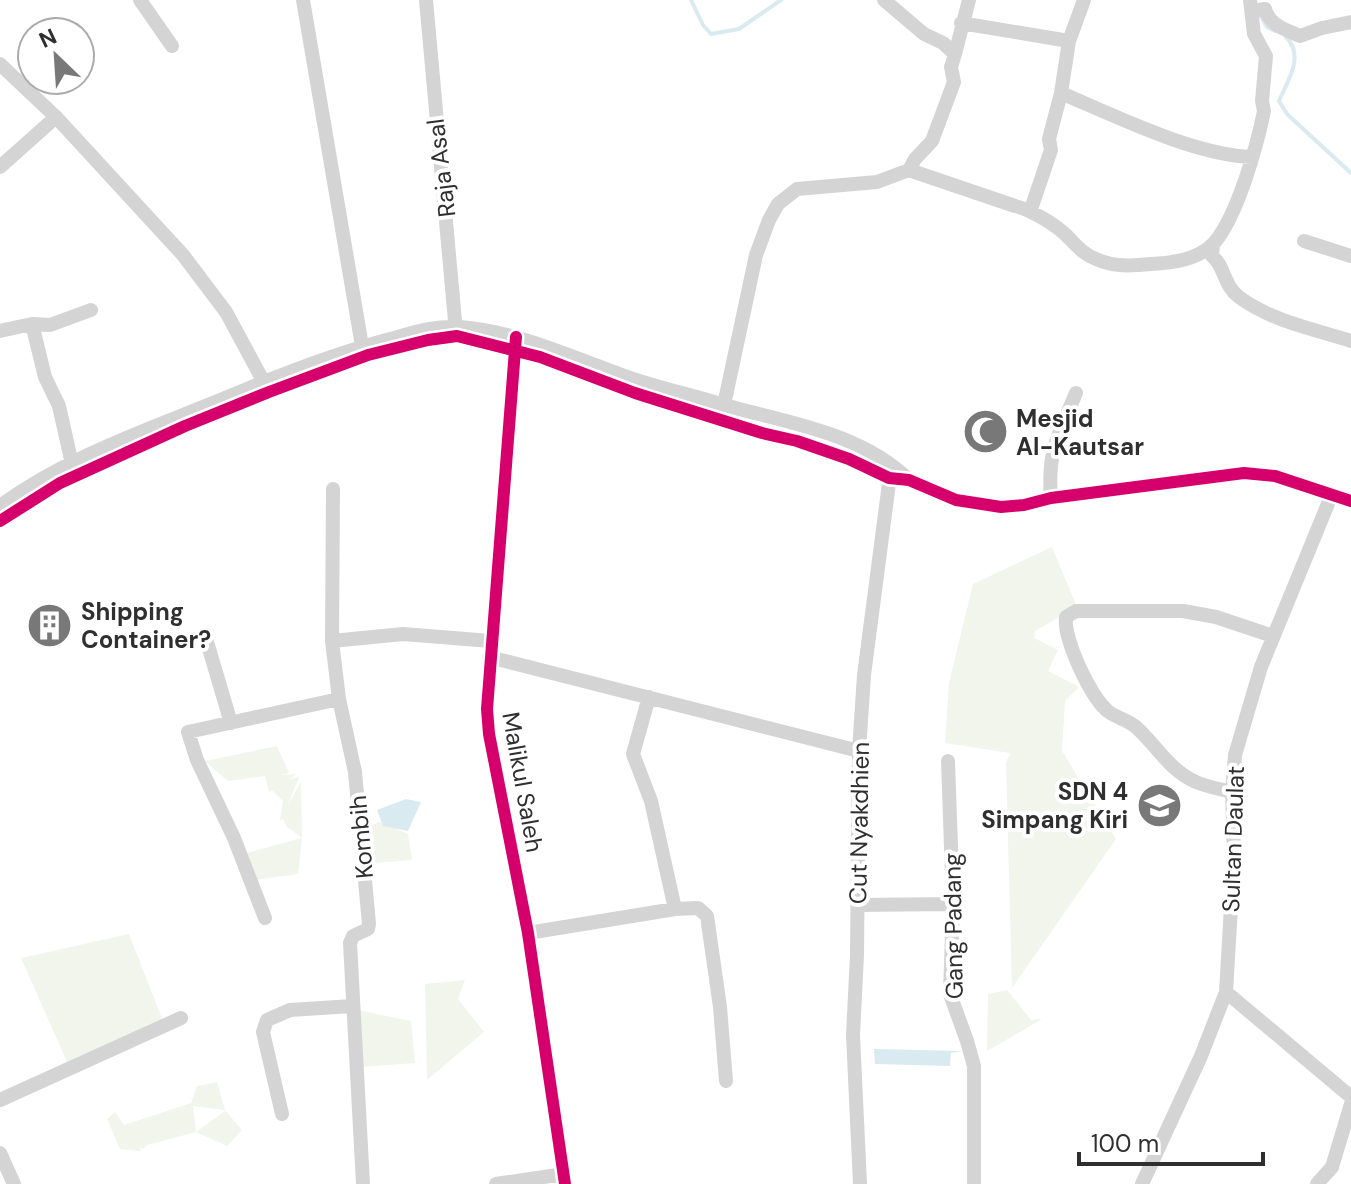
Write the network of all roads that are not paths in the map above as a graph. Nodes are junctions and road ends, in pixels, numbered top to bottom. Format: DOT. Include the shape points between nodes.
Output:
graph roads {
  1 [pos="140,0"];
  2 [pos="303,0"];
  3 [pos="426,0"];
  4 [pos="884,0"];
  5 [pos="969,0"];
  6 [pos="1084,0"];
  7 [pos="1256,7"];
  8 [pos="1351,22"];
  9 [pos="961,23"];
  10 [pos="1069,41"];
  11 [pos="172,46"];
  12 [pos="955,54"];
  13 [pos="0,64"];
  14 [pos="1061,93"];
  15 [pos="56,117"];
  16 [pos="1252,157"];
  17 [pos="0,167"];
  18 [pos="909,170"];
  19 [pos="1031,209"];
  20 [pos="1304,241"];
  21 [pos="1213,244"];
  22 [pos="1351,256"];
  23 [pos="91,310"];
  24 [pos="32,324"];
  25 [pos="0,331"];
  26 [pos="456,331"];
  27 [pos="1351,341"];
  28 [pos="397,342"];
  29 [pos="516,344"];
  30 [pos="362,346"];
  31 [pos="266,386"];
  32 [pos="1076,393"];
  33 [pos="724,405"];
  34 [pos="72,464"];
  35 [pos="890,471"];
  36 [pos="333,489"];
  37 [pos="1332,494"];
  38 [pos="1051,498"];
  39 [pos="1351,501"];
  40 [pos="0,506"];
  41 [pos="0,521"];
  42 [pos="1273,636"];
  43 [pos="332,641"];
  44 [pos="491,641"];
  45 [pos="207,642"];
  46 [pos="489,657"];
  47 [pos="649,697"];
  48 [pos="339,699"];
  49 [pos="231,723"];
  50 [pos="859,751"];
  51 [pos="948,761"];
  52 [pos="1232,792"];
  53 [pos="953,904"];
  54 [pos="857,905"];
  55 [pos="675,909"];
  56 [pos="265,918"];
  57 [pos="528,933"];
  58 [pos="1226,992"];
  59 [pos="352,1006"];
  60 [pos="181,1018"];
  61 [pos="726,1081"];
  62 [pos="1351,1097"];
  63 [pos="0,1100"];
  64 [pos="1351,1104"];
  65 [pos="282,1114"];
  66 [pos="0,1153"];
  67 [pos="564,1179"];
  68 [pos="14,1184"];
  69 [pos="363,1184"];
  70 [pos="496,1184"];
  71 [pos="860,1184"];
  72 [pos="974,1184"];
  73 [pos="1142,1184"];
  74 [pos="1317,1184"];
  1 -- 11 [label="street"];
  2 -- 30 [label="street"];
  3 -- 26 [label="street, Raja Asal"];
  4 -- 12 [label="street"];
  5 -- 9 [label="street"];
  6 -- 10 [label="street"];
  7 -- 8 [label="street" via="1300,36"];
  7 -- 16 [label="street" via="1254,34 1266,56 1264,111"];
  9 -- 10 [label="street"];
  9 -- 12 [label="street"];
  10 -- 14 [label="street"];
  12 -- 18 [label="street" via="954,82 932,141"];
  13 -- 15 [label="street"];
  14 -- 16 [label="street" via="1149,130 1231,156"];
  14 -- 19 [label="street" via="1051,150"];
  15 -- 17 [label="street"];
  15 -- 31 [label="street" via="209,288"];
  16 -- 21 [label="street"];
  18 -- 19 [label="street"];
  18 -- 33 [label="street" via="877,182 797,189 778,204 756,255"];
  19 -- 21 [label="street" via="1080,251 1115,265 1182,261"];
  20 -- 22 [label="street"];
  21 -- 27 [label="street" via="1212,256 1238,297 1273,316"];
  23 -- 24 [label="street" via="50,325"];
  24 -- 25 [label="street"];
  24 -- 34 [label="street"];
  26 -- 28 [label="street" via="424,330"];
  26 -- 29 [label="street" via="483,329"];
  28 -- 30 [label="street"];
  28 -- 31 [label="street"];
  29 -- 33 [label="street"];
  29 -- 35 [label="street" via="649,397"];
  29 -- 44 [label="street, Malikul Saleh"];
  30 -- 31 [label="street"];
  31 -- 34 [label="street"];
  31 -- 41 [label="street" via="60,483"];
  32 -- 38 [label="street" via="1054,447"];
  33 -- 35 [label="street" via="803,424"];
  34 -- 40 [label="street"];
  35 -- 38 [label="street" via="956,500 1001,507"];
  35 -- 50 [label="street, Cut Nyakdhien"];
  36 -- 43 [label="street, Kombih"];
  37 -- 38 [label="street" via="1275,476 1244,473"];
  37 -- 39 [label="street"];
  37 -- 42 [label="street, Sultan Daulat"];
  42 -- 52 [label="street, Sultan Daulat" via="1242,728"];
  42 -- 52 [label="street" via="1183,611 1076,611 1066,617 1067,632 1099,703 1134,725 1188,778"];
  43 -- 44 [label="street" via="403,634"];
  43 -- 48 [label="street, Kombih"];
  44 -- 46 [label="street, Malikul Saleh"];
  45 -- 49 [label="street"];
  46 -- 47 [label="street"];
  46 -- 57 [label="street, Malikul Saleh" via="489,734"];
  47 -- 50 [label="street"];
  47 -- 55 [label="street" via="633,754 651,801"];
  48 -- 49 [label="street"];
  48 -- 59 [label="street, Kombih" via="355,772 369,924 350,939"];
  49 -- 56 [label="street" via="188,732"];
  50 -- 54 [label="street, Cut Nyakdhien"];
  51 -- 53 [label="street, Gang Padang"];
  52 -- 58 [label="street, Sultan Daulat"];
  53 -- 54 [label="street"];
  53 -- 72 [label="street, Gang Padang" via="950,994 974,1066"];
  54 -- 71 [label="street, Cut Nyakdhien" via="853,1035"];
  55 -- 57 [label="street"];
  55 -- 61 [label="street" via="698,908 707,916"];
  57 -- 67 [label="street, Malikul Saleh"];
  58 -- 62 [label="street"];
  58 -- 73 [label="street, Sultan Daulat"];
  59 -- 65 [label="street" via="290,1010 264,1024"];
  59 -- 69 [label="street, Kombih"];
  60 -- 63 [label="street"];
  64 -- 74 [label="street" via="1332,1167"];
  66 -- 68 [label="street"];
  67 -- 70 [label="street"];
}
